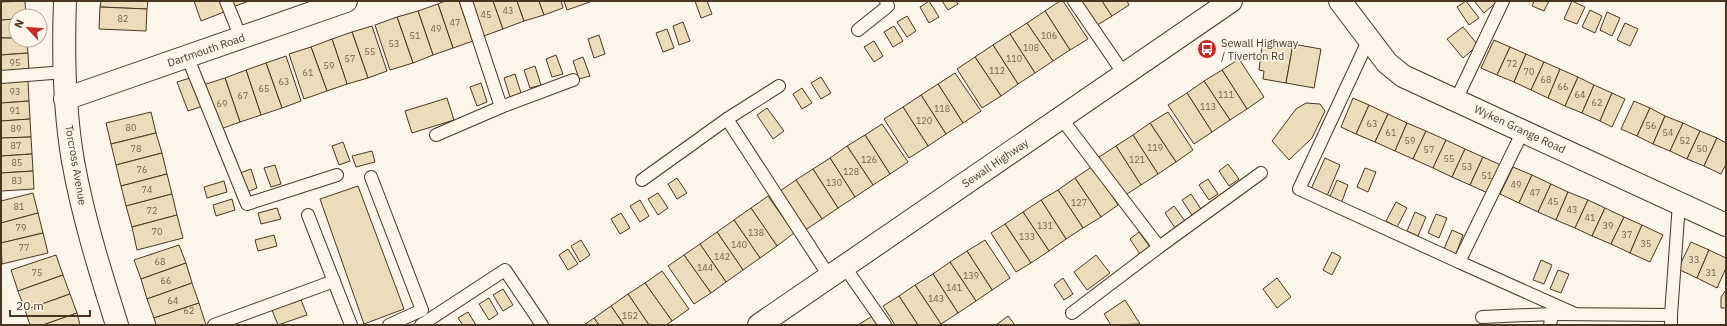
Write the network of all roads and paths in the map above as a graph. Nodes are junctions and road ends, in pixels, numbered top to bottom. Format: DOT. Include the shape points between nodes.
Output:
graph roads {
  1 [pos="65,1"];
  2 [pos="226,1"];
  3 [pos="346,1"];
  4 [pos="466,1"];
  5 [pos="1074,1"];
  6 [pos="1231,1"];
  7 [pos="1340,1"];
  8 [pos="1503,1"];
  9 [pos="890,3"];
  10 [pos="858,30"];
  11 [pos="241,38"];
  12 [pos="1369,40"];
  13 [pos="187,56"];
  14 [pos="65,72"];
  15 [pos="1124,74"];
  16 [pos="1,77"];
  17 [pos="573,80"];
  18 [pos="779,86"];
  19 [pos="66,99"];
  20 [pos="1456,100"];
  21 [pos="501,106"];
  22 [pos="1061,118"];
  23 [pos="727,119"];
  24 [pos="1523,131"];
  25 [pos="436,135"];
  26 [pos="1260,173"];
  27 [pos="337,175"];
  28 [pos="371,177"];
  29 [pos="642,180"];
  30 [pos="1678,203"];
  31 [pos="308,216"];
  32 [pos="1726,225"];
  33 [pos="1159,247"];
  34 [pos="1459,262"];
  35 [pos="837,271"];
  36 [pos="334,281"];
  37 [pos="1072,313"];
  38 [pos="1575,314"];
  39 [pos="1482,317"];
  40 [pos="1551,319"];
  41 [pos="1671,320"];
  42 [pos="116,325"];
  43 [pos="214,325"];
  44 [pos="351,325"];
  45 [pos="388,325"];
  46 [pos="421,325"];
  47 [pos="542,325"];
  48 [pos="758,325"];
  49 [pos="885,325"];
  1 -- 14 [label="street, Torcross Avenue"];
  2 -- 11 [label="lane"];
  3 -- 11 [label="street, Dartmouth Road"];
  4 -- 21 [label="lane"];
  5 -- 15 [label="lane"];
  6 -- 15 [label="street, Sewall Highway"];
  7 -- 12 [label="street, Wyken Grange Road"];
  8 -- 20 [label="lane"];
  9 -- 10 [label="lane"];
  11 -- 13 [label="street, Dartmouth Road"];
  12 -- 20 [label="street, Wyken Grange Road" via="1395,71"];
  12 -- 34 [label="lane" via="1299,189"];
  13 -- 19 [label="street, Dartmouth Road"];
  13 -- 27 [label="lane" via="247,204"];
  14 -- 16 [label="lane"];
  14 -- 19 [label="street, Torcross Avenue"];
  15 -- 22 [label="street, Sewall Highway"];
  17 -- 21 [label="lane"];
  18 -- 23 [label="lane"];
  19 -- 42 [label="street, Torcross Avenue" via="74,162 92,242"];
  20 -- 24 [label="street, Wyken Grange Road"];
  21 -- 25 [label="lane"];
  22 -- 33 [label="lane"];
  22 -- 35 [label="street, Sewall Highway"];
  23 -- 29 [label="lane"];
  23 -- 35 [label="lane"];
  24 -- 30 [label="street, Wyken Grange Road"];
  24 -- 34 [label="lane"];
  26 -- 33 [label="lane"];
  28 -- 45 [label="lane" via="422,310"];
  30 -- 32 [label="street, Wyken Grange Road"];
  30 -- 41 [label="lane"];
  31 -- 36 [label="lane"];
  33 -- 37 [label="lane"];
  34 -- 38 [label="lane"];
  35 -- 48 [label="street, Sewall Highway"];
  35 -- 49 [label="lane"];
  36 -- 43 [label="lane"];
  36 -- 44 [label="lane"];
  38 -- 40 [label="lane"];
  38 -- 41 [label="lane"];
  39 -- 40 [label="lane"];
  46 -- 47 [label="lane" via="504,270"];
}
